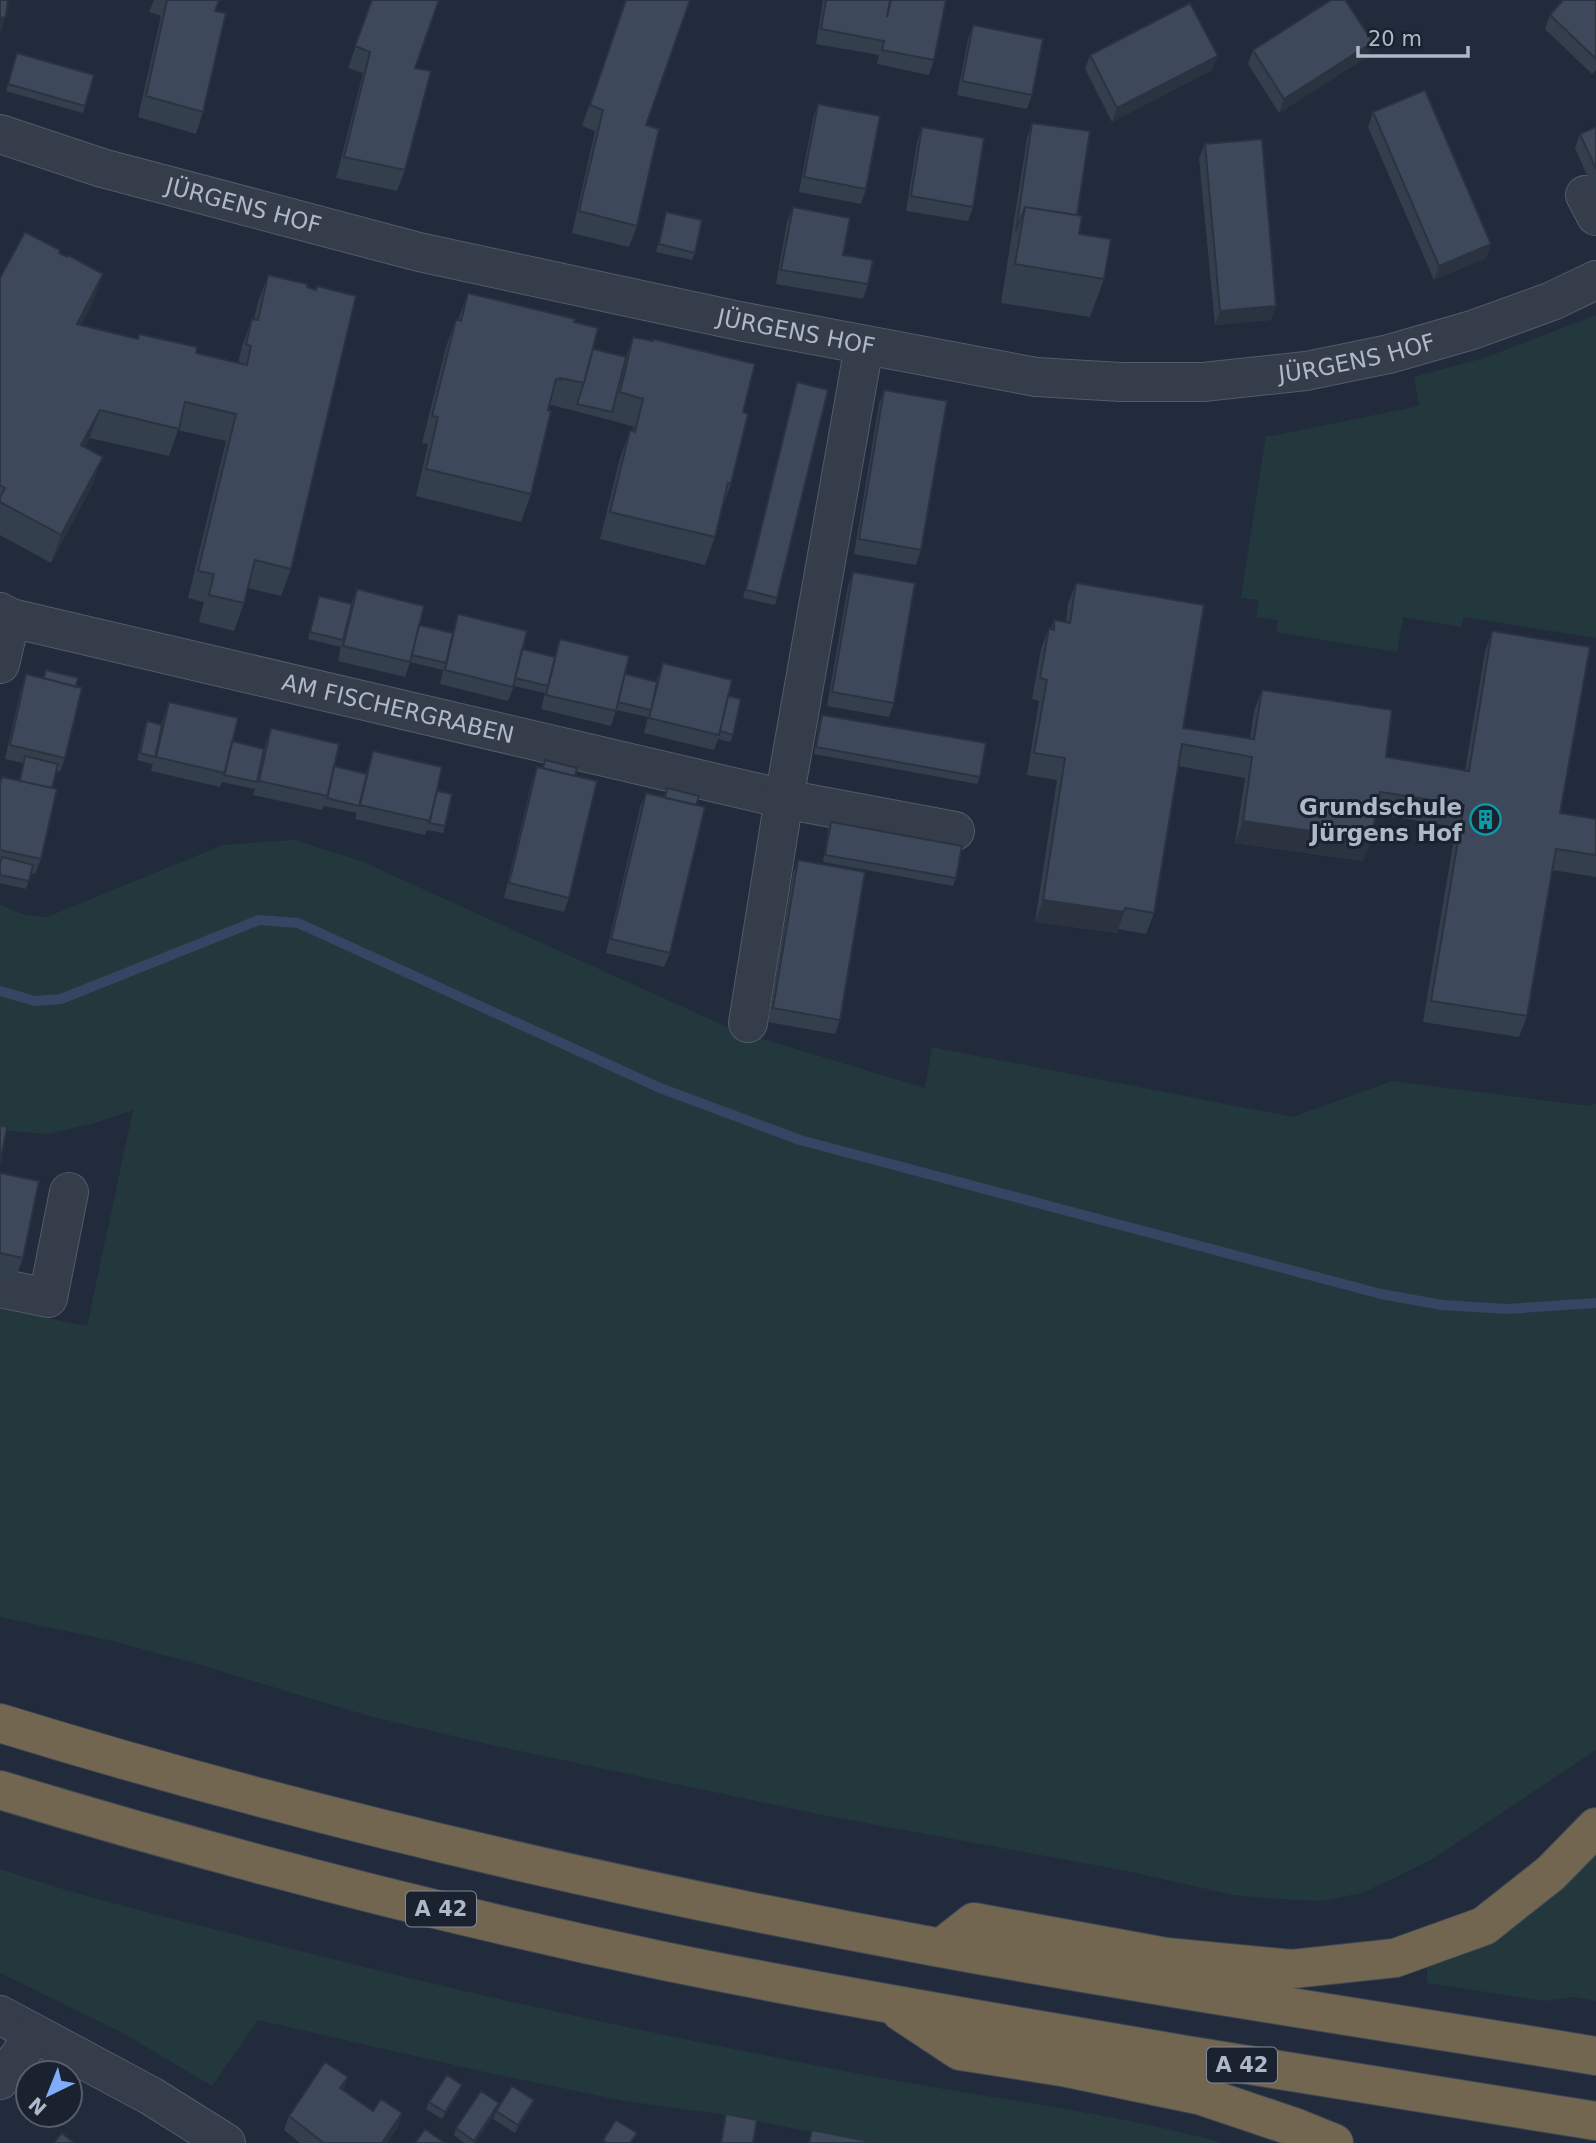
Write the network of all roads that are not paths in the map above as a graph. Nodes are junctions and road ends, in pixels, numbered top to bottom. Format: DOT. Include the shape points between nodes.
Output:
graph roads {
  1 [pos="0,134"];
  2 [pos="1596,280"];
  3 [pos="864,346"];
  4 [pos="6,615"];
  5 [pos="0,664"];
  6 [pos="784,799"];
  7 [pos="955,831"];
  8 [pos="748,1023"];
  9 [pos="69,1192"];
  10 [pos="0,1288"];
  11 [pos="0,1723"];
  12 [pos="0,1790"];
  13 [pos="1596,1827"];
  14 [pos="942,1948"];
  15 [pos="888,2003"];
  16 [pos="16,2024"];
  17 [pos="1596,2056"];
  18 [pos="0,2080"];
  19 [pos="1596,2121"];
  20 [pos="226,2143"];
  21 [pos="1334,2143"];
  1 -- 3 [label="street, JÜRGENS HOF" via="102,168 419,253"];
  2 -- 3 [label="street, JÜRGENS HOF" via="1472,330 1389,354 1306,371 1203,383 1036,377"];
  3 -- 6 [label="street"];
  4 -- 5 [label="street, AM FISCHERGRABEN"];
  4 -- 6 [label="street, AM FISCHERGRABEN"];
  6 -- 7 [label="street, AM FISCHERGRABEN"];
  6 -- 8 [label="street"];
  9 -- 10 [label="street" via="48,1298"];
  11 -- 14 [label="highway" via="275,1802 476,1852"];
  12 -- 15 [label="highway, A 42" via="453,1912 659,1960"];
  13 -- 14 [label="highway" via="1551,1873 1484,1926 1395,1958 1292,1969 1166,1956 974,1922"];
  14 -- 17 [label="highway"];
  15 -- 19 [label="highway, A 42"];
  15 -- 21 [label="highway" via="960,2051 1202,2096"];
  16 -- 18 [label="street" via="19,2057"];
  16 -- 20 [label="street" via="151,2095"];
}
